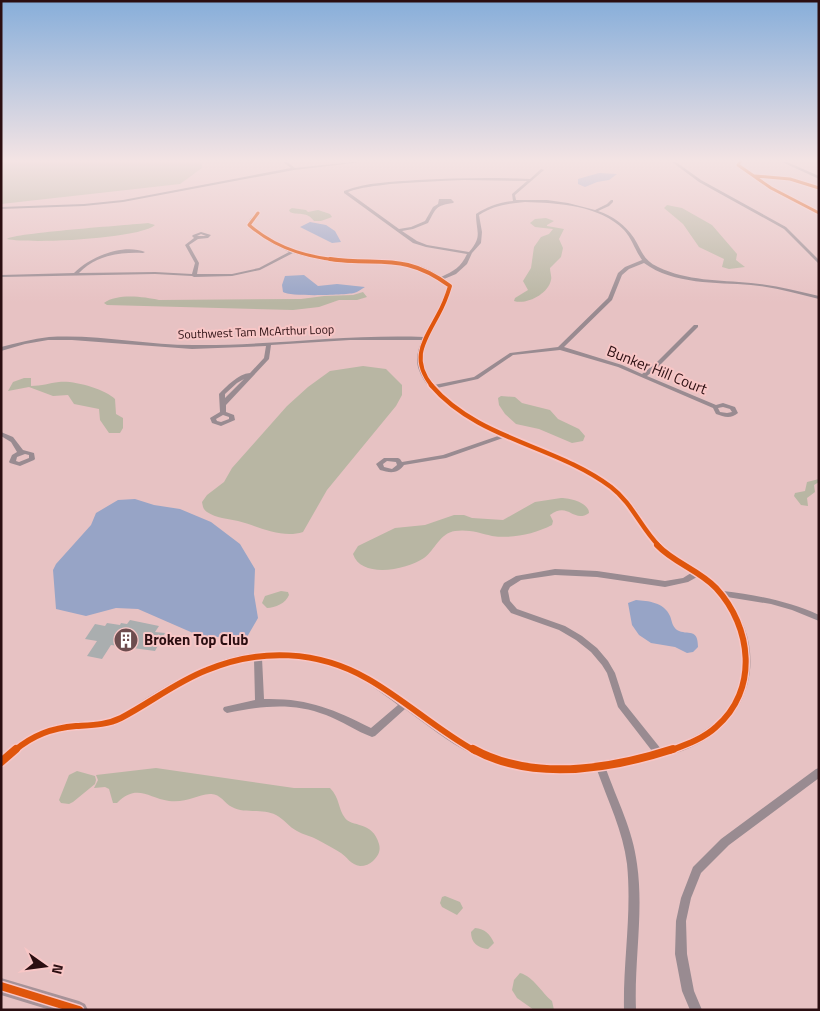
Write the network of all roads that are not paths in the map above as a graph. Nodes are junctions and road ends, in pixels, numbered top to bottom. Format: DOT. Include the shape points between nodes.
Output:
graph roads {
  1 [pos="369,209"];
  2 [pos="433,209"];
  3 [pos="484,209"];
  4 [pos="586,209"];
  5 [pos="599,209"];
  6 [pos="751,209"];
  7 [pos="595,211"];
  8 [pos="258,213"];
  9 [pos="397,230"];
  10 [pos="197,238"];
  11 [pos="143,252"];
  12 [pos="292,252"];
  13 [pos="470,253"];
  14 [pos="644,261"];
  15 [pos="819,263"];
  16 [pos="75,275"];
  17 [pos="1,276"];
  18 [pos="194,276"];
  19 [pos="441,279"];
  20 [pos="819,298"];
  21 [pos="696,326"];
  22 [pos="423,338"];
  23 [pos="270,344"];
  24 [pos="560,348"];
  25 [pos="1,349"];
  26 [pos="643,376"];
  27 [pos="432,387"];
  28 [pos="715,407"];
  29 [pos="223,413"];
  30 [pos="1,434"];
  31 [pos="503,436"];
  32 [pos="21,453"];
  33 [pos="401,464"];
  34 [pos="696,574"];
  35 [pos="722,594"];
  36 [pos="819,618"];
  37 [pos="258,656"];
  38 [pos="260,703"];
  39 [pos="405,704"];
  40 [pos="226,709"];
  41 [pos="659,754"];
  42 [pos="1,762"];
  43 [pos="600,766"];
  44 [pos="819,772"];
  45 [pos="1,986"];
  46 [pos="629,1007"];
  47 [pos="79,1010"];
  48 [pos="696,1010"];
  1 -- 9 [label="street"];
  2 -- 9 [label="street" via="422,225"];
  3 -- 13 [label="street" via="477,215 479,243"];
  4 -- 7 [label="street"];
  5 -- 7 [label="street"];
  6 -- 15 [label="street" via="785,228"];
  7 -- 14 [label="street" via="622,226"];
  8 -- 12 [label="street" via="249,225"];
  9 -- 13 [label="street" via="426,246"];
  10 -- 18 [label="street" via="187,245 197,263"];
  11 -- 16 [label="street" via="103,256 87,263"];
  12 -- 18 [label="street" via="249,272"];
  12 -- 19 [label="street" via="319,259 417,265"];
  13 -- 19 [label="street" via="454,273"];
  14 -- 20 [label="street" via="665,272 694,280 764,286"];
  14 -- 24 [label="street" via="620,274 610,299"];
  16 -- 17 [label="street"];
  16 -- 18 [label="street" via="156,273"];
  19 -- 22 [label="street" via="450,286 438,317"];
  21 -- 26 [label="street"];
  22 -- 23 [label="street, Southwest Tam McArthur Loop" via="349,338"];
  22 -- 27 [label="street" via="420,364"];
  23 -- 25 [label="street, Southwest Tam McArthur Loop" via="193,347 64,337 42,338"];
  23 -- 29 [label="street" via="267,358 222,405"];
  24 -- 26 [label="street, Bunker Hill Court"];
  24 -- 27 [label="street" via="512,354 476,378"];
  26 -- 28 [label="street, Bunker Hill Court"];
  27 -- 31 [label="street" via="459,411"];
  30 -- 32 [label="street" via="15,441"];
  31 -- 33 [label="street" via="444,457"];
  31 -- 34 [label="street" via="541,449 614,489 632,506 664,552"];
  34 -- 35 [label="street"];
  34 -- 41 [label="street" via="665,584 556,572 519,578 507,585 504,591 506,602 514,611 562,628 594,650 610,673 621,705"];
  35 -- 36 [label="street" via="775,601"];
  35 -- 41 [label="street" via="735,610 746,637 745,682 736,705 714,728 696,740"];
  37 -- 38 [label="street"];
  37 -- 39 [label="street" via="308,657 343,665"];
  37 -- 42 [label="street" via="230,661 195,674 118,720 58,728 34,735"];
  38 -- 39 [label="street" via="305,703 330,711 372,733"];
  38 -- 40 [label="street"];
  39 -- 43 [label="street" via="457,742 500,761 562,770"];
  41 -- 43 [label="street"];
  43 -- 46 [label="street" via="632,862 635,919"];
  44 -- 48 [label="street" via="725,842 698,870 686,898 681,921 681,954 688,991"];
  45 -- 47 [label="main road"];
}
